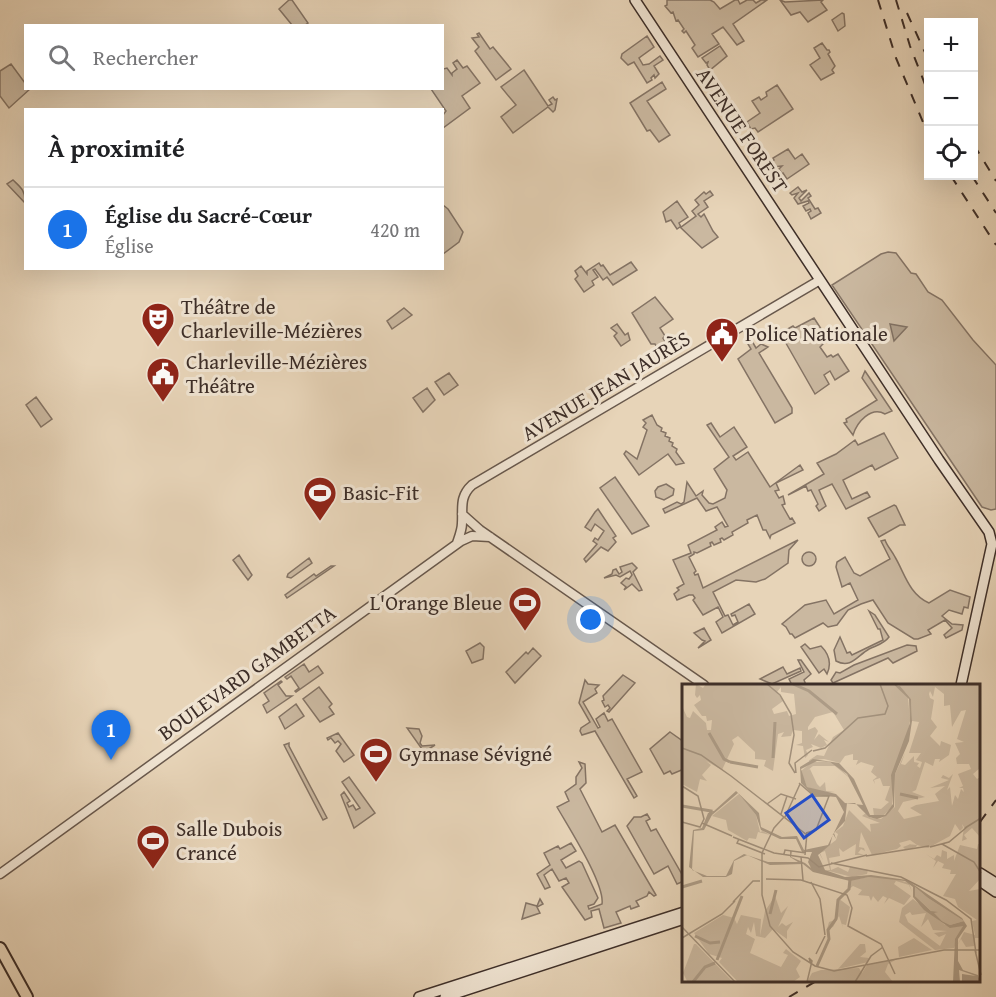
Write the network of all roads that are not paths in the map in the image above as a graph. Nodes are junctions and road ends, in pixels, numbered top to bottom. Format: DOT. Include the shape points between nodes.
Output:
graph roads {
  1 [pos="635,0"];
  2 [pos="820,280"];
  3 [pos="462,514"];
  4 [pos="490,537"];
  5 [pos="457,544"];
  6 [pos="703,684"];
  7 [pos="962,684"];
  8 [pos="0,874"];
  9 [pos="981,874"];
  10 [pos="981,882"];
  11 [pos="996,883"];
  12 [pos="996,892"];
  13 [pos="682,913"];
  14 [pos="682,920"];
  15 [pos="0,948"];
  16 [pos="27,997"];
  17 [pos="419,997"];
  18 [pos="445,997"];
  1 -- 2 [label="main road, AVENUE FOREST"];
  2 -- 3 [label="street, AVENUE JEAN JAURÈS" via="472,485 463,498"];
  2 -- 7 [label="main road, AVENUE FOREST" via="988,529 992,544"];
  3 -- 4 [label="street"];
  3 -- 5 [label="street"];
  4 -- 5 [label="street, BOULEVARD GAMBETTA" via="472,536"];
  4 -- 6 [label="street"];
  5 -- 8 [label="street, BOULEVARD GAMBETTA"];
  9 -- 11 [label="main road"];
  10 -- 12 [label="main road"];
  13 -- 17 [label="main road"];
  14 -- 18 [label="main road"];
  15 -- 16 [label="main road"];
}
